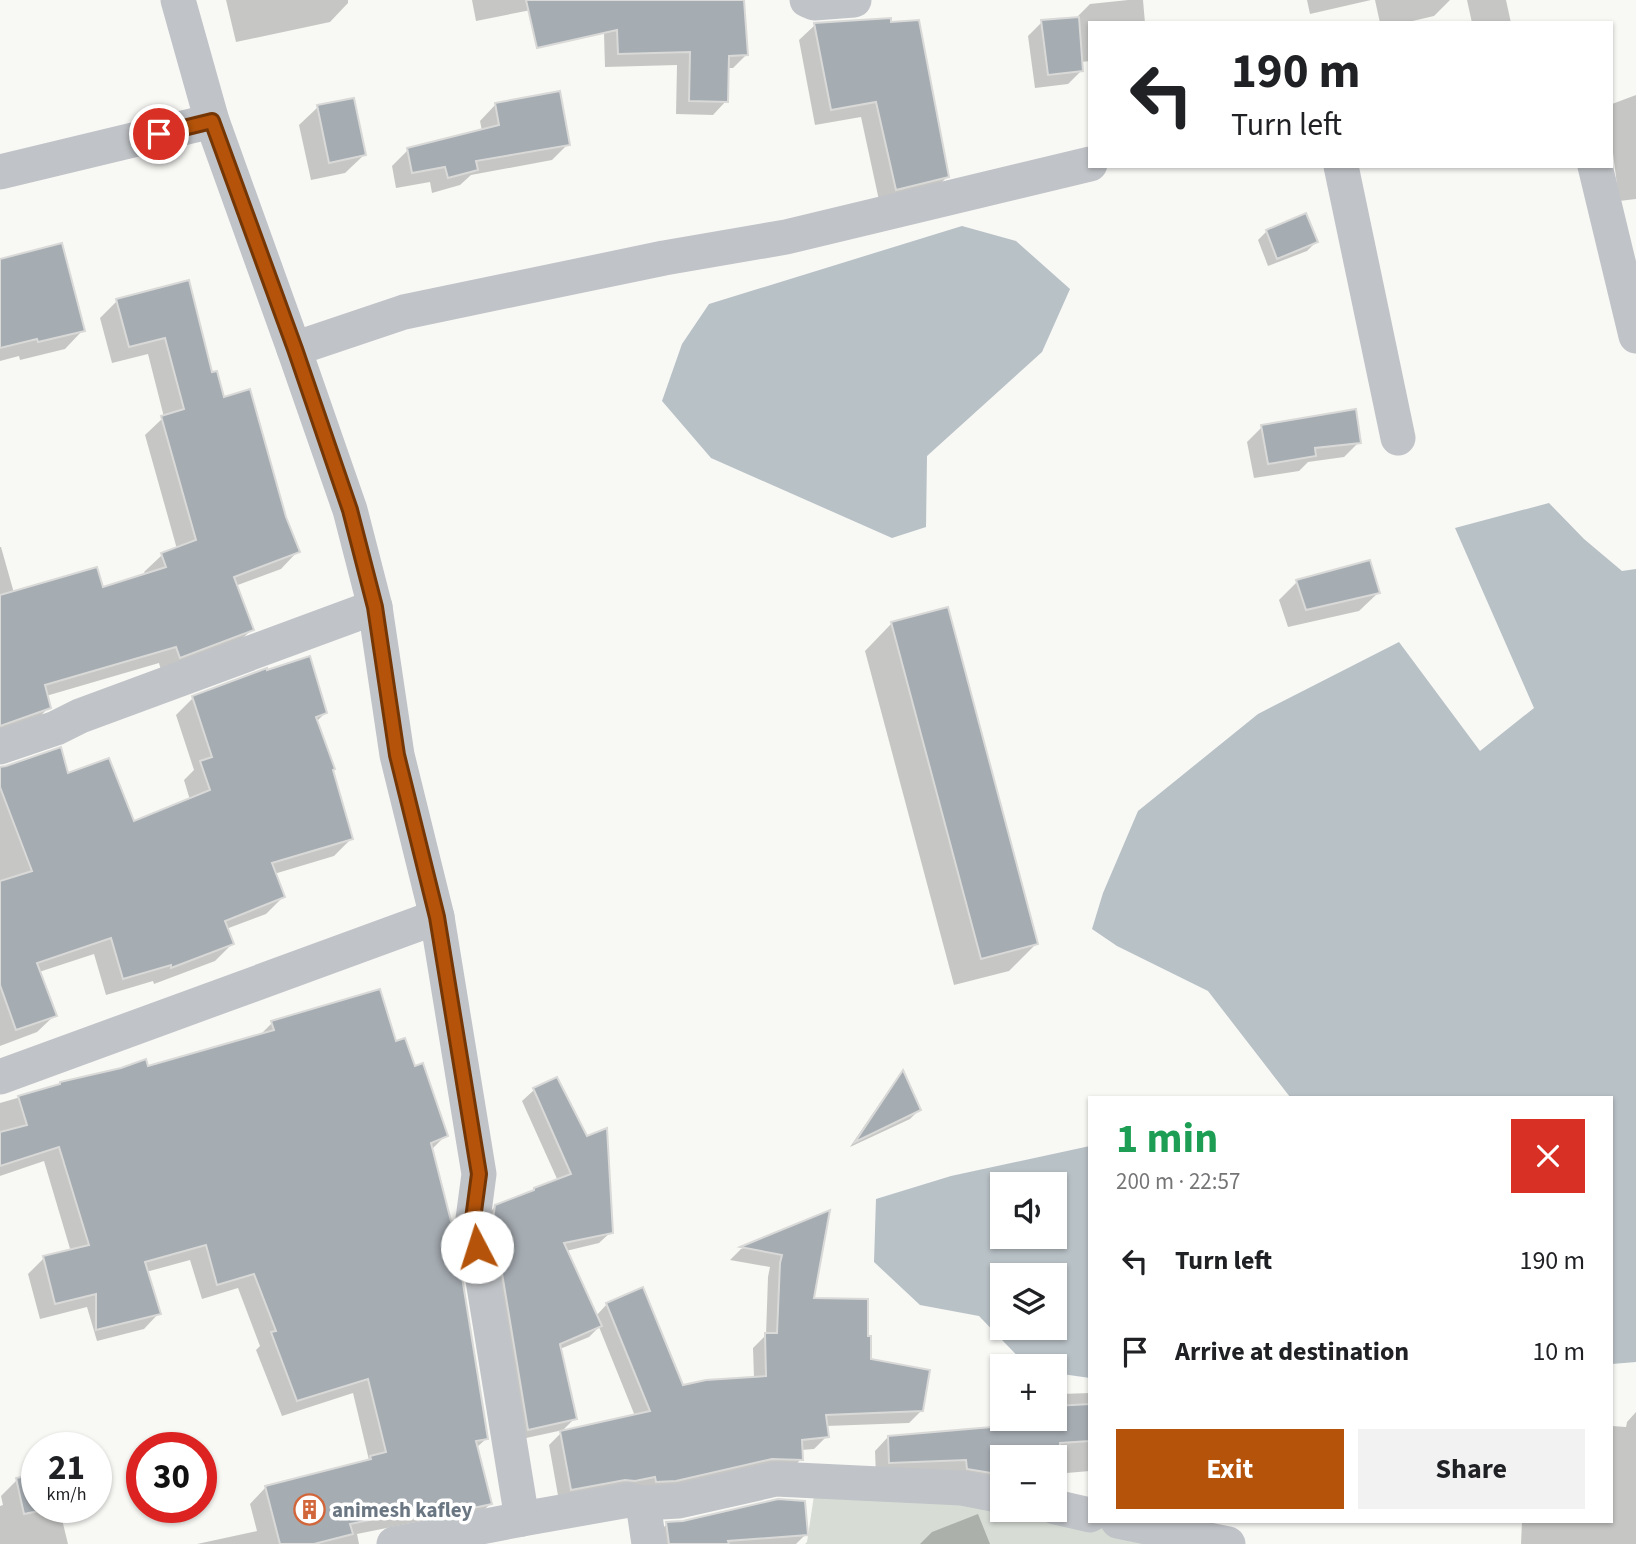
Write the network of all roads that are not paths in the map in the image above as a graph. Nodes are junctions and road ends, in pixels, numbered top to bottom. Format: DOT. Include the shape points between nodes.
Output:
graph roads {
  1 [pos="178,0"];
  2 [pos="807,0"];
  3 [pos="855,0"];
  4 [pos="212,121"];
  5 [pos="1088,164"];
  6 [pos="1341,168"];
  7 [pos="1595,168"];
  8 [pos="0,172"];
  9 [pos="1636,336"];
  10 [pos="295,349"];
  11 [pos="1398,438"];
  12 [pos="375,607"];
  13 [pos="0,747"];
  14 [pos="437,917"];
  15 [pos="0,1077"];
  16 [pos="990,1493"];
  17 [pos="643,1503"];
  18 [pos="1067,1510"];
  19 [pos="1088,1515"];
  20 [pos="522,1518"];
  21 [pos="1128,1523"];
  22 [pos="394,1544"];
  23 [pos="649,1544"];
  24 [pos="1228,1544"];
  1 -- 4 [label="street"];
  2 -- 3 [label="street"];
  4 -- 8 [label="street"];
  4 -- 10 [label="street"];
  5 -- 10 [label="street" via="786,237 404,312"];
  6 -- 11 [label="street"];
  7 -- 9 [label="street"];
  10 -- 12 [label="street" via="350,510"];
  12 -- 13 [label="street"];
  12 -- 14 [label="street" via="397,755"];
  14 -- 15 [label="street"];
  14 -- 20 [label="street" via="479,1174 473,1219"];
  16 -- 17 [label="street" via="962,1488 776,1479 680,1500"];
  17 -- 20 [label="street" via="629,1500"];
  17 -- 23 [label="street"];
  18 -- 19 [label="street"];
  20 -- 22 [label="street"];
  21 -- 24 [label="street"];
}
